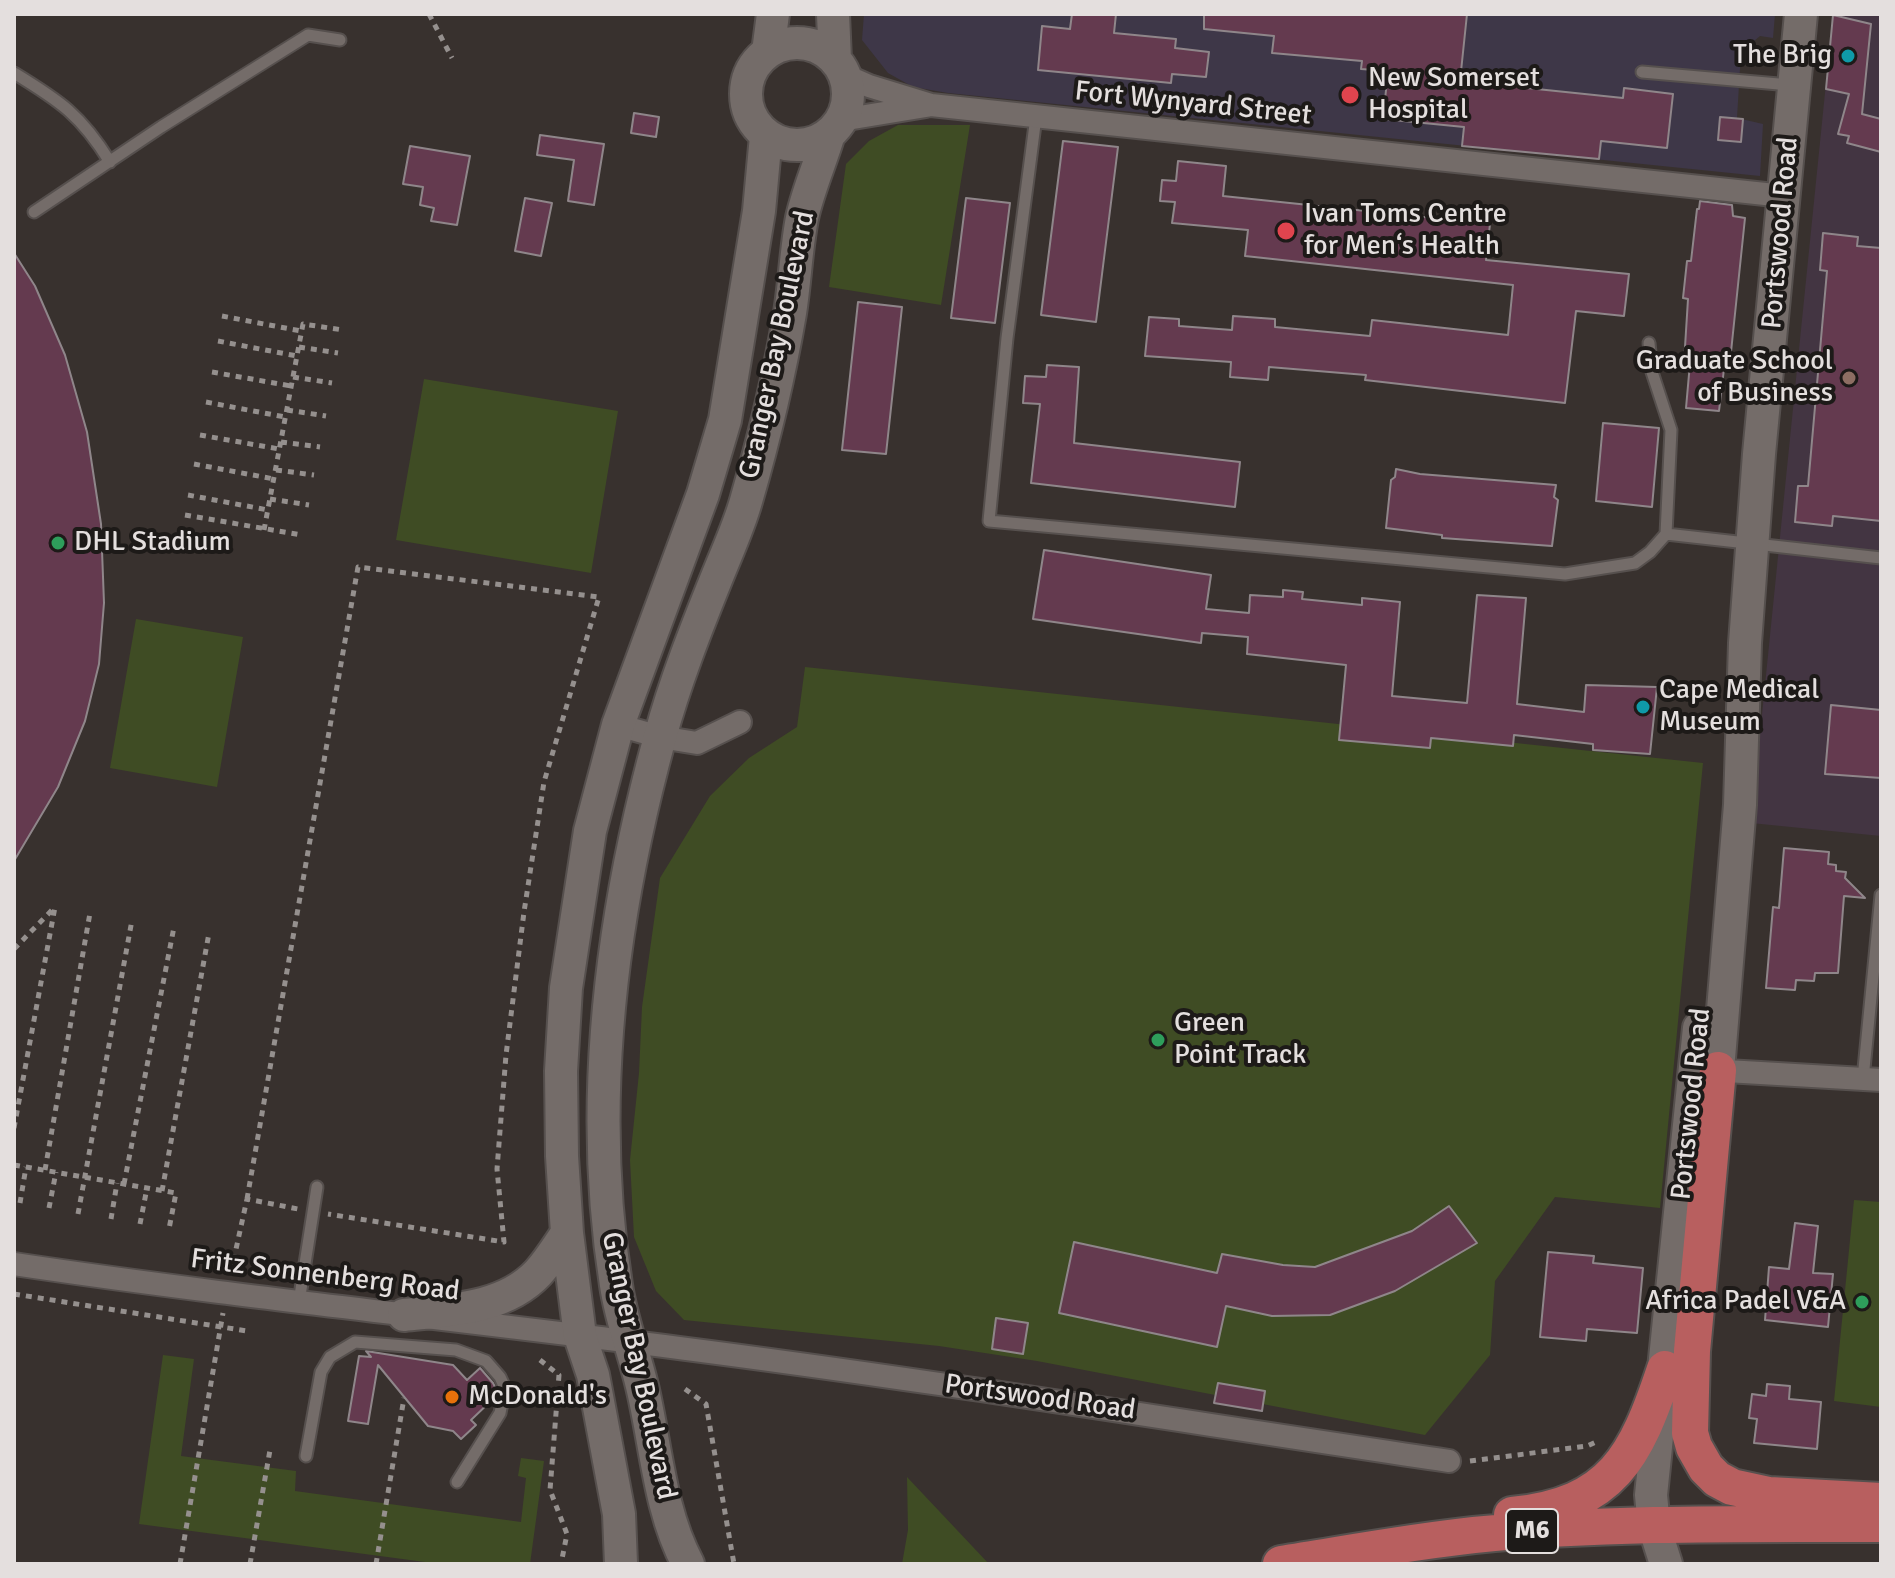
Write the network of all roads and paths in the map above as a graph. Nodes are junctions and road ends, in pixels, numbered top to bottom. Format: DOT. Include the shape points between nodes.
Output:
graph roads {
  1 [pos="429,14"];
  2 [pos="773,14"];
  3 [pos="833,14"];
  4 [pos="1801,14"];
  5 [pos="340,40"];
  6 [pos="768,52"];
  7 [pos="452,58"];
  8 [pos="839,67"];
  9 [pos="1642,72"];
  10 [pos="14,73"];
  11 [pos="1795,86"];
  12 [pos="931,105"];
  13 [pos="1036,117"];
  14 [pos="835,127"];
  15 [pos="766,136"];
  16 [pos="110,162"];
  17 [pos="1784,196"];
  18 [pos="34,212"];
  19 [pos="222,316"];
  20 [pos="343,330"];
  21 [pos="301,331"];
  22 [pos="218,341"];
  23 [pos="1649,343"];
  24 [pos="299,347"];
  25 [pos="338,353"];
  26 [pos="297,356"];
  27 [pos="212,372"];
  28 [pos="293,377"];
  29 [pos="332,383"];
  30 [pos="291,386"];
  31 [pos="206,402"];
  32 [pos="286,413"];
  33 [pos="326,416"];
  34 [pos="200,435"];
  35 [pos="281,442"];
  36 [pos="320,447"];
  37 [pos="279,449"];
  38 [pos="194,464"];
  39 [pos="275,470"];
  40 [pos="314,475"];
  41 [pos="274,479"];
  42 [pos="188,495"];
  43 [pos="270,499"];
  44 [pos="309,505"];
  45 [pos="268,510"];
  46 [pos="185,515"];
  47 [pos="264,530"];
  48 [pos="1666,534"];
  49 [pos="302,535"];
  50 [pos="1753,544"];
  51 [pos="1881,558"];
  52 [pos="740,722"];
  53 [pos="618,725"];
  54 [pos="660,737"];
  55 [pos="1881,895"];
  56 [pos="90,913"];
  57 [pos="132,920"];
  58 [pos="174,927"];
  59 [pos="209,933"];
  60 [pos="14,949"];
  61 [pos="1706,1069"];
  62 [pos="1872,1080"];
  63 [pos="14,1128"];
  64 [pos="14,1165"];
  65 [pos="26,1167"];
  66 [pos="45,1170"];
  67 [pos="56,1172"];
  68 [pos="85,1177"];
  69 [pos="121,1183"];
  70 [pos="317,1187"];
  71 [pos="147,1188"];
  72 [pos="162,1191"];
  73 [pos="247,1199"];
  74 [pos="20,1203"];
  75 [pos="49,1208"];
  76 [pos="313,1212"];
  77 [pos="78,1214"];
  78 [pos="111,1219"];
  79 [pos="140,1224"];
  80 [pos="169,1229"];
  81 [pos="567,1233"];
  82 [pos="14,1264"];
  83 [pos="14,1294"];
  84 [pos="227,1294"];
  85 [pos="299,1303"];
  86 [pos="404,1315"];
  87 [pos="221,1327"];
  88 [pos="247,1331"];
  89 [pos="580,1336"];
  90 [pos="629,1342"];
  91 [pos="540,1360"];
  92 [pos="1665,1369"];
  93 [pos="685,1389"];
  94 [pos="404,1398"];
  95 [pos="1610,1436"];
  96 [pos="270,1450"];
  97 [pos="306,1456"];
  98 [pos="1449,1461"];
  99 [pos="457,1482"];
  100 [pos="1881,1501"];
  101 [pos="1881,1524"];
  102 [pos="1654,1526"];
  103 [pos="1411,1543"];
  104 [pos="180,1564"];
  105 [pos="250,1564"];
  106 [pos="376,1564"];
  107 [pos="561,1564"];
  108 [pos="621,1564"];
  109 [pos="688,1564"];
  110 [pos="734,1564"];
  111 [pos="1281,1564"];
  112 [pos="1666,1564"];
  1 -- 7 [label="path"];
  2 -- 6 [label="street"];
  3 -- 8 [label="street"];
  4 -- 11 [label="street, Portswood Road"];
  5 -- 16 [label="lane" via="308,35"];
  6 -- 8 [label="street" via="805,44 819,48"];
  6 -- 15 [label="street" via="750,74 746,93 749,112"];
  8 -- 12 [label="street, Fort Wynyard Street" via="869,86"];
  8 -- 14 [label="street" via="848,99"];
  9 -- 11 [label="lane"];
  10 -- 16 [label="lane" via="82,122"];
  11 -- 17 [label="street, Portswood Road"];
  12 -- 13 [label="street, Fort Wynyard Street"];
  12 -- 14 [label="street, Fort Wynyard Street"];
  13 -- 17 [label="street, Fort Wynyard Street"];
  13 -- 48 [label="lane" via="989,521 1565,574 1635,563"];
  14 -- 15 [label="street" via="801,146"];
  14 -- 54 [label="street, Granger Bay Boulevard" via="803,216 790,312 745,506"];
  15 -- 53 [label="street, Granger Bay Boulevard" via="725,420"];
  16 -- 18 [label="lane"];
  17 -- 50 [label="street, Portswood Road"];
  19 -- 21 [label="path"];
  20 -- 21 [label="path" via="303,324"];
  21 -- 24 [label="path"];
  22 -- 26 [label="path"];
  23 -- 48 [label="lane" via="1652,372 1671,430"];
  24 -- 25 [label="path"];
  24 -- 26 [label="path"];
  26 -- 28 [label="path"];
  27 -- 30 [label="path"];
  28 -- 29 [label="path"];
  28 -- 30 [label="path"];
  30 -- 32 [label="path"];
  31 -- 32 [label="path"];
  32 -- 33 [label="path"];
  32 -- 35 [label="path"];
  34 -- 37 [label="path"];
  35 -- 36 [label="path"];
  35 -- 37 [label="path"];
  37 -- 39 [label="path"];
  38 -- 41 [label="path"];
  39 -- 40 [label="path"];
  39 -- 41 [label="path"];
  41 -- 43 [label="path"];
  42 -- 45 [label="path"];
  43 -- 44 [label="path"];
  43 -- 45 [label="path"];
  45 -- 47 [label="path"];
  46 -- 47 [label="path"];
  47 -- 49 [label="path"];
  48 -- 50 [label="lane"];
  50 -- 51 [label="lane"];
  50 -- 61 [label="street, Portswood Road" via="1740,805"];
  52 -- 54 [label="street" via="697,743"];
  53 -- 54 [label="street"];
  53 -- 81 [label="street, Granger Bay Boulevard" via="590,831 566,988 561,1085"];
  54 -- 90 [label="street, Granger Bay Boulevard" via="621,903 603,1073 608,1228"];
  55 -- 62 [label="lane"];
  56 -- 66 [label="path"];
  57 -- 68 [label="path"];
  58 -- 69 [label="path"];
  59 -- 72 [label="path"];
  60 -- 63 [label="path" via="55,907"];
  61 -- 62 [label="street"];
  61 -- 92 [label="street, Portswood Road"];
  61 -- 100 [label="main road" via="1692,1351 1694,1447 1706,1468 1732,1487 1769,1495"];
  64 -- 65 [label="path"];
  65 -- 66 [label="path"];
  65 -- 74 [label="path"];
  66 -- 67 [label="path"];
  67 -- 68 [label="path"];
  67 -- 75 [label="path"];
  68 -- 69 [label="path"];
  68 -- 77 [label="path"];
  69 -- 71 [label="path"];
  69 -- 78 [label="path"];
  70 -- 76 [label="lane"];
  71 -- 72 [label="path"];
  71 -- 79 [label="path"];
  72 -- 80 [label="path" via="176,1193"];
  73 -- 76 [label="path"];
  73 -- 76 [label="path" via="358,567 599,597 544,782 524,912 497,1169 504,1242"];
  73 -- 84 [label="path"];
  76 -- 85 [label="lane"];
  81 -- 86 [label="street" via="538,1273 513,1293 476,1306"];
  81 -- 89 [label="street, Granger Bay Boulevard"];
  82 -- 84 [label="street, Fritz Sonnenberg Road"];
  83 -- 87 [label="path"];
  84 -- 85 [label="street, Fritz Sonnenberg Road"];
  84 -- 87 [label="path"];
  85 -- 86 [label="street, Fritz Sonnenberg Road"];
  86 -- 89 [label="street, Fritz Sonnenberg Road"];
  87 -- 88 [label="path"];
  87 -- 104 [label="path"];
  89 -- 90 [label="street, Fritz Sonnenberg Road"];
  89 -- 108 [label="street, Granger Bay Boulevard" via="593,1375 619,1514"];
  90 -- 98 [label="street, Portswood Road" via="1029,1396"];
  90 -- 109 [label="street, Granger Bay Boulevard" via="671,1523"];
  91 -- 107 [label="path" via="559,1375 550,1490 567,1534"];
  92 -- 102 [label="street, Portswood Road" via="1651,1495"];
  92 -- 103 [label="main road" via="1631,1454 1597,1487 1548,1510 1489,1517"];
  93 -- 110 [label="path" via="706,1404"];
  94 -- 106 [label="path"];
  95 -- 98 [label="path" via="1587,1446"];
  96 -- 105 [label="path"];
  97 -- 99 [label="lane" via="321,1372 330,1357 355,1342 456,1350 486,1361 505,1388 500,1413"];
  101 -- 102 [label="main road, M6"];
  102 -- 103 [label="main road, M6"];
  102 -- 112 [label="street, Portswood Road"];
  103 -- 111 [label="main road, M6"];
}
